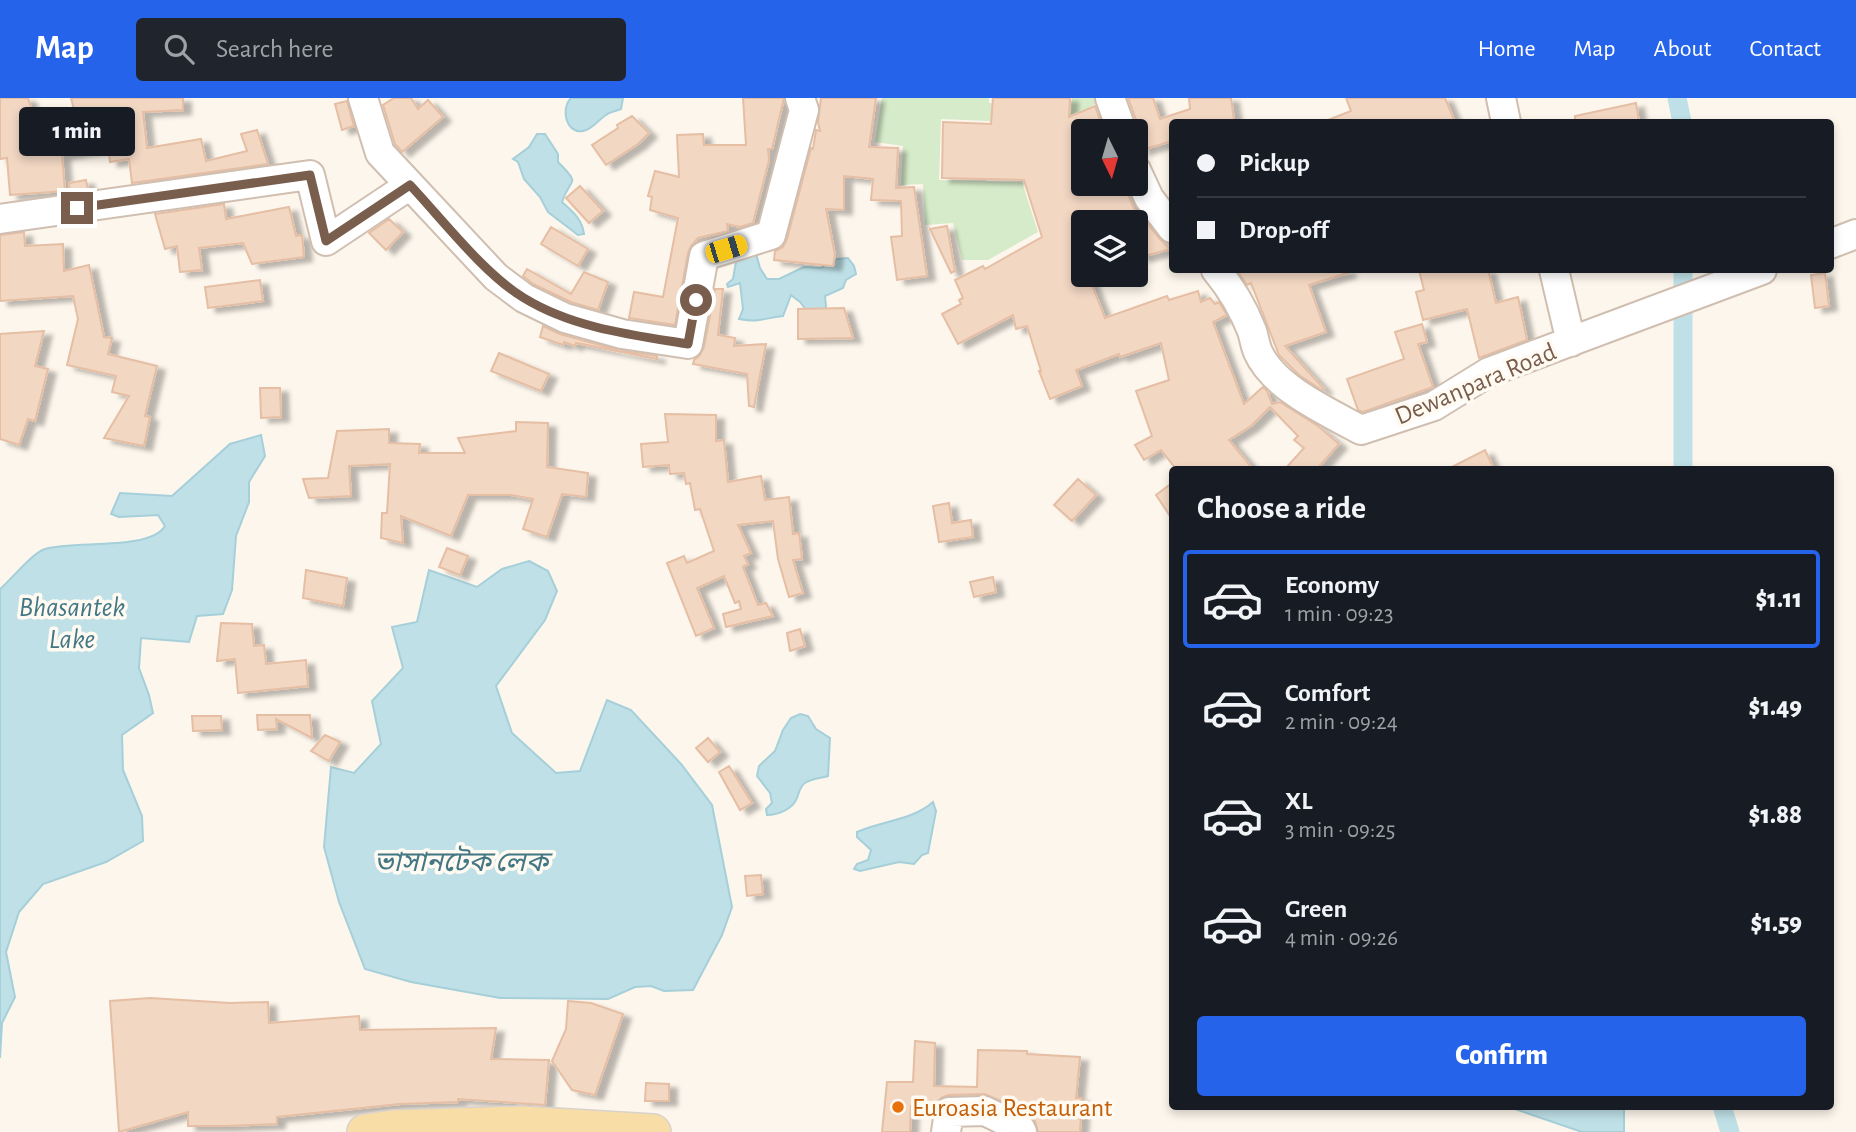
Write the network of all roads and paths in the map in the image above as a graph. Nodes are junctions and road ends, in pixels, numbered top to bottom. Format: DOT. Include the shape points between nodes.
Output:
graph roads {
  1 [pos="363,98"];
  2 [pos="800,98"];
  3 [pos="1110,98"];
  4 [pos="1501,98"];
  5 [pos="1118,119"];
  6 [pos="1505,119"];
  7 [pos="410,185"];
  8 [pos="1148,196"];
  9 [pos="0,219"];
  10 [pos="1169,224"];
  11 [pos="1856,234"];
  12 [pos="1834,242"];
  13 [pos="1219,273"];
  14 [pos="1556,273"];
  15 [pos="1754,273"];
  16 [pos="1571,342"];
  17 [pos="365,1132"];
  18 [pos="653,1132"];
  19 [pos="946,1132"];
  20 [pos="1022,1132"];
  1 -- 7 [label="street" via="380,153"];
  2 -- 7 [label="street" via="804,110 771,235 704,256 688,344 589,325 524,298 496,277"];
  3 -- 5 [label="street"];
  4 -- 6 [label="street"];
  7 -- 9 [label="street" via="326,241 310,175"];
  8 -- 10 [label="street"];
  11 -- 12 [label="street"];
  13 -- 16 [label="street, Dewanpara Road" via="1232,289 1259,353 1275,376 1362,430 1434,406 1489,372"];
  14 -- 16 [label="street"];
  15 -- 16 [label="street, Dewanpara Road"];
  17 -- 18 [label="main road" via="521,1124"];
  19 -- 20 [label="street" via="949,1112 985,1111"];
}
